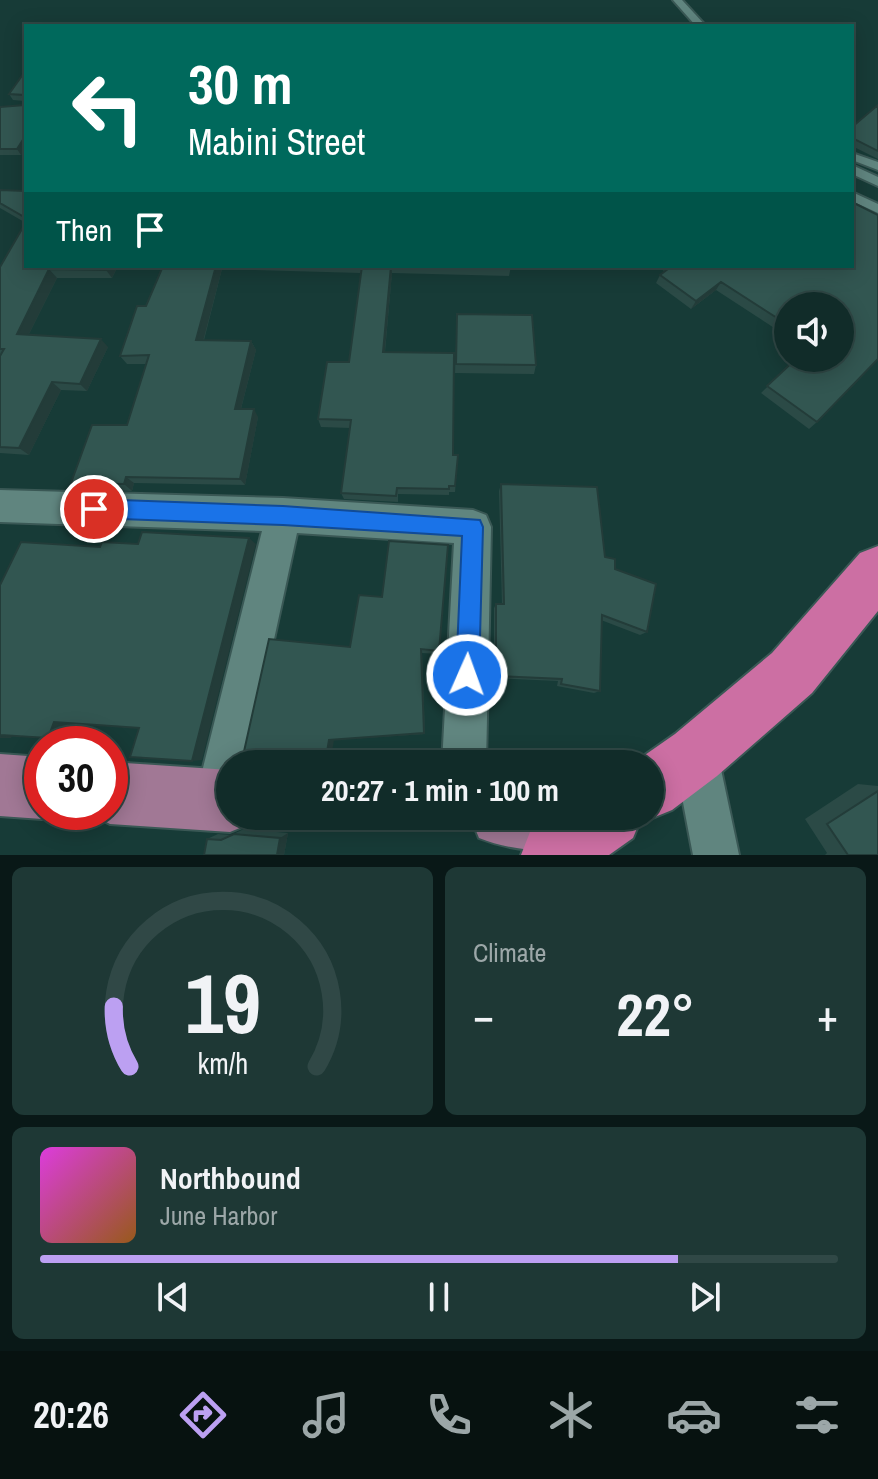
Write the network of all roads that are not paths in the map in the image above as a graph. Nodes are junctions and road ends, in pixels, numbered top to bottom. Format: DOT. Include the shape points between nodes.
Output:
graph roads {
  1 [pos="677,0"];
  2 [pos="699,24"];
  3 [pos="854,157"];
  4 [pos="878,166"];
  5 [pos="854,170"];
  6 [pos="878,182"];
  7 [pos="854,197"];
  8 [pos="878,209"];
  9 [pos="0,506"];
  10 [pos="283,515"];
  11 [pos="878,571"];
  12 [pos="234,750"];
  13 [pos="465,750"];
  14 [pos="696,755"];
  15 [pos="664,778"];
  16 [pos="0,785"];
  17 [pos="24,787"];
  18 [pos="128,794"];
  19 [pos="216,800"];
  20 [pos="590,830"];
  21 [pos="553,855"];
  22 [pos="716,855"];
  1 -- 2 [label="lane"];
  3 -- 4 [label="lane"];
  5 -- 6 [label="lane"];
  7 -- 8 [label="lane"];
  9 -- 10 [label="street"];
  10 -- 12 [label="street"];
  10 -- 13 [label="street" via="473,527"];
  11 -- 14 [label="highway" via="792,673"];
  14 -- 15 [label="highway"];
  14 -- 22 [label="street"];
  16 -- 17 [label="main road"];
  18 -- 19 [label="main road"];
  20 -- 21 [label="highway"];
}
